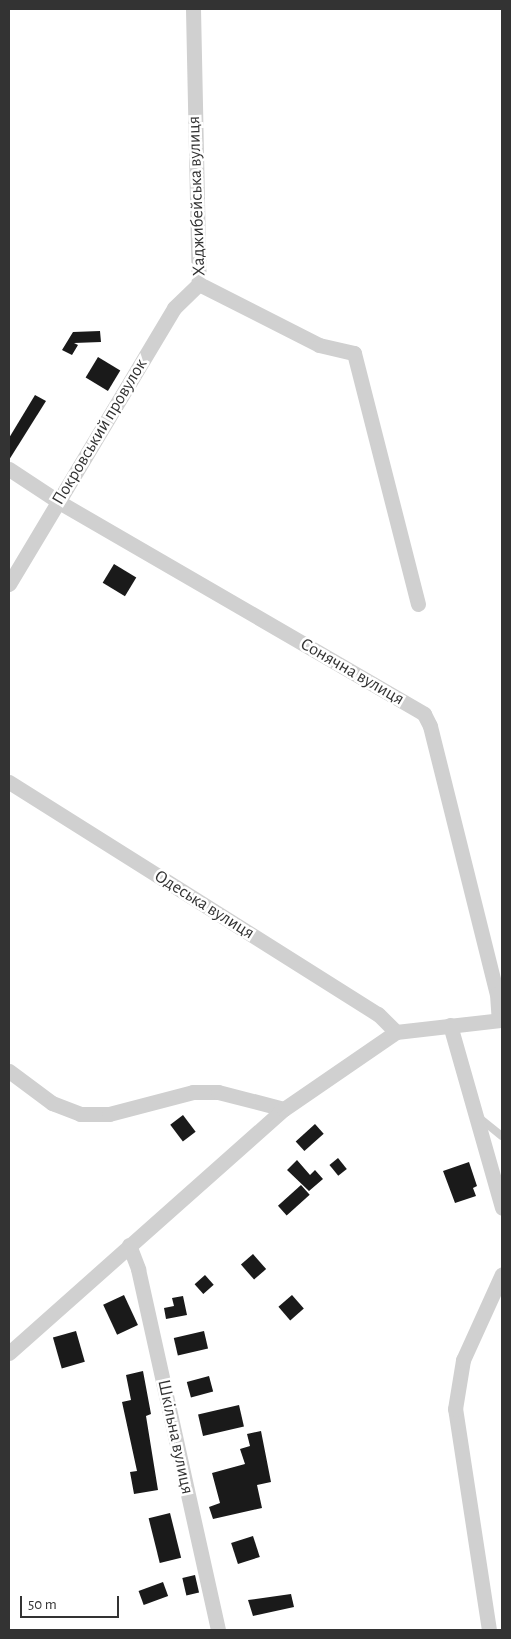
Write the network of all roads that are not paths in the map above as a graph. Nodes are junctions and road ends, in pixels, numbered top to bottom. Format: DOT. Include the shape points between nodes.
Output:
graph roads {
  1 [pos="193,9"];
  2 [pos="199,284"];
  3 [pos="9,469"];
  4 [pos="59,502"];
  5 [pos="9,584"];
  6 [pos="418,604"];
  7 [pos="9,782"];
  8 [pos="501,1020"];
  9 [pos="450,1025"];
  10 [pos="396,1032"];
  11 [pos="9,1071"];
  12 [pos="284,1110"];
  13 [pos="476,1115"];
  14 [pos="502,1136"];
  15 [pos="502,1208"];
  16 [pos="130,1245"];
  17 [pos="502,1274"];
  18 [pos="498,1294"];
  19 [pos="9,1353"];
  20 [pos="218,1630"];
  21 [pos="489,1630"];
  1 -- 2 [label="street, Хаджибейська вулиця"];
  2 -- 4 [label="street, Покровський провулок" via="174,308"];
  2 -- 6 [label="street, Хаджибейська вулиця" via="319,345 354,353"];
  3 -- 4 [label="street, Сонячна вулиця"];
  4 -- 5 [label="street, Покровський провулок"];
  4 -- 8 [label="street, Сонячна вулиця" via="424,714 430,726"];
  7 -- 10 [label="street, Одеська вулиця" via="378,1014"];
  8 -- 9 [label="street"];
  9 -- 10 [label="street"];
  9 -- 13 [label="street"];
  10 -- 12 [label="street"];
  11 -- 12 [label="street" via="52,1103 80,1114 109,1114 193,1092 218,1092"];
  12 -- 16 [label="street"];
  13 -- 14 [label="lane"];
  13 -- 15 [label="street"];
  16 -- 19 [label="street"];
  16 -- 20 [label="street, Шкільна вулиця"];
  17 -- 18 [label="street"];
  18 -- 21 [label="street" via="463,1360 455,1409"];
}
